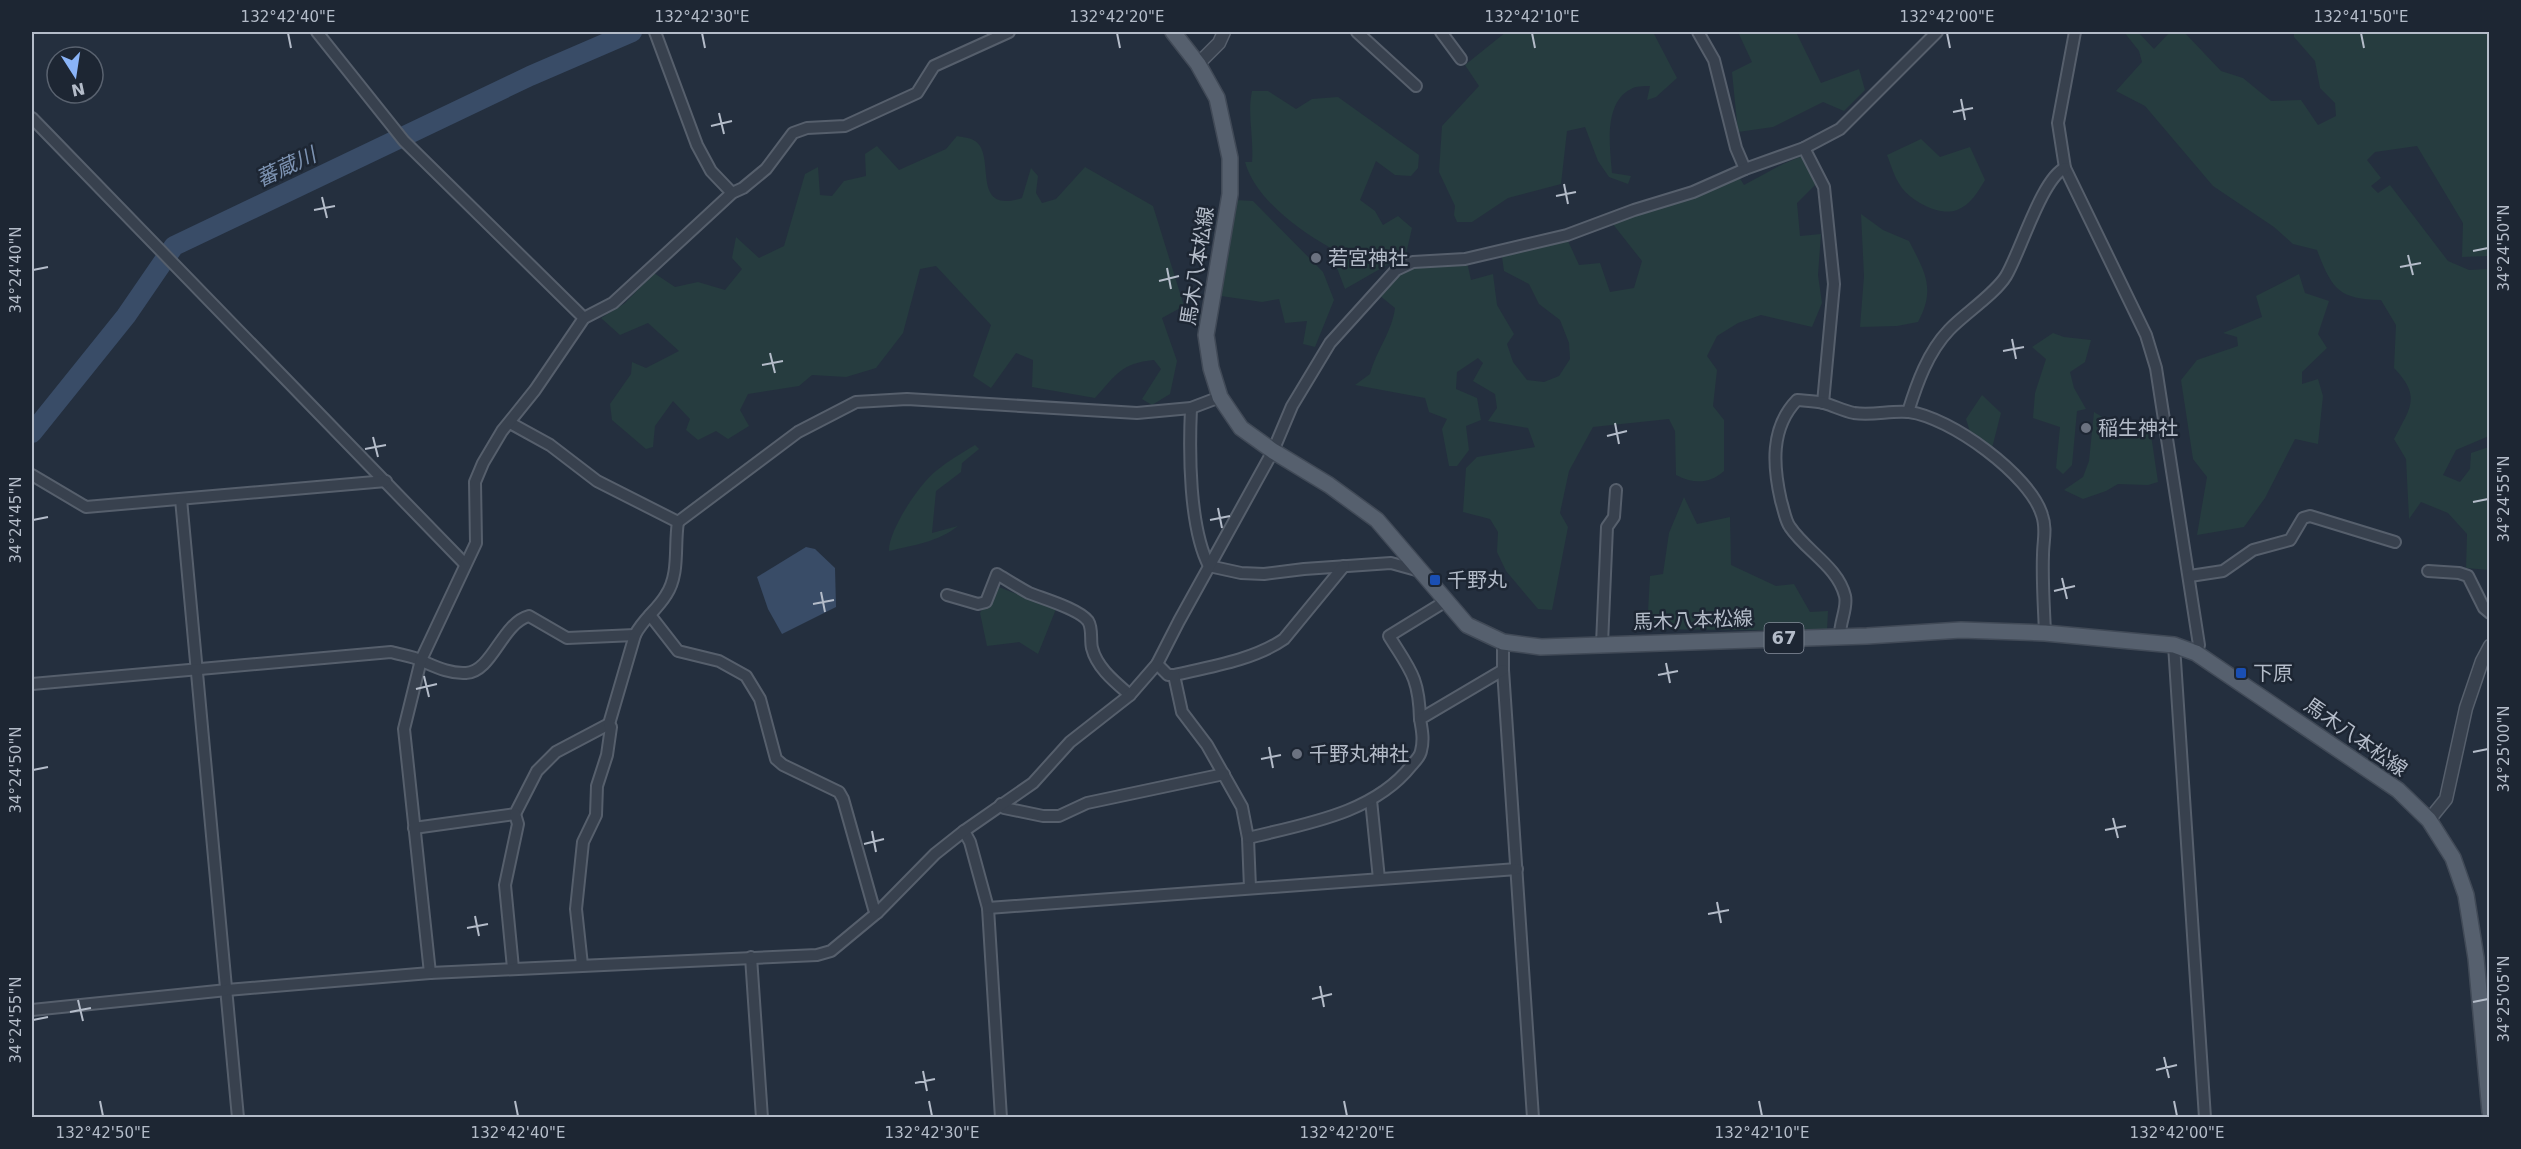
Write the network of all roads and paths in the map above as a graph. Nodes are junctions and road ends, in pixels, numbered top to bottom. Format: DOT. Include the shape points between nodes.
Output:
graph roads {
  1 [pos="317,32"];
  2 [pos="655,32"];
  3 [pos="1009,32"];
  4 [pos="1160,32"];
  5 [pos="1173,32"];
  6 [pos="1224,32"];
  7 [pos="1357,32"];
  8 [pos="1441,32"];
  9 [pos="1698,32"];
  10 [pos="1937,32"];
  11 [pos="2075,32"];
  12 [pos="1461,59"];
  13 [pos="1198,64"];
  14 [pos="1416,86"];
  15 [pos="32,118"];
  16 [pos="1804,148"];
  17 [pos="2065,168"];
  18 [pos="1745,169"];
  19 [pos="732,193"];
  20 [pos="584,318"];
  21 [pos="1220,397"];
  22 [pos="1823,403"];
  23 [pos="1191,408"];
  24 [pos="1908,412"];
  25 [pos="510,423"];
  26 [pos="1273,451"];
  27 [pos="32,475"];
  28 [pos="386,481"];
  29 [pos="1616,490"];
  30 [pos="181,499"];
  31 [pos="678,522"];
  32 [pos="2395,542"];
  33 [pos="465,564"];
  34 [pos="1209,566"];
  35 [pos="1344,566"];
  36 [pos="1421,571"];
  37 [pos="2428,571"];
  38 [pos="2190,576"];
  39 [pos="946,595"];
  40 [pos="1446,601"];
  41 [pos="2490,614"];
  42 [pos="650,615"];
  43 [pos="2045,633"];
  44 [pos="635,635"];
  45 [pos="1839,637"];
  46 [pos="1503,642"];
  47 [pos="1602,644"];
  48 [pos="2174,645"];
  49 [pos="2490,646"];
  50 [pos="2196,653"];
  51 [pos="421,660"];
  52 [pos="1157,664"];
  53 [pos="198,669"];
  54 [pos="1503,670"];
  55 [pos="1174,675"];
  56 [pos="32,684"];
  57 [pos="1130,695"];
  58 [pos="1420,719"];
  59 [pos="609,724"];
  60 [pos="1224,774"];
  61 [pos="1371,800"];
  62 [pos="1001,804"];
  63 [pos="514,814"];
  64 [pos="2429,820"];
  65 [pos="414,828"];
  66 [pos="964,831"];
  67 [pos="1248,838"];
  68 [pos="1517,869"];
  69 [pos="1379,879"];
  70 [pos="1250,888"];
  71 [pos="988,908"];
  72 [pos="877,913"];
  73 [pos="751,957"];
  74 [pos="582,965"];
  75 [pos="513,968"];
  76 [pos="430,974"];
  77 [pos="2483,974"];
  78 [pos="227,990"];
  79 [pos="32,1010"];
  80 [pos="2490,1112"];
  81 [pos="238,1118"];
  82 [pos="762,1118"];
  83 [pos="1001,1118"];
  84 [pos="1533,1118"];
  85 [pos="2205,1118"];
  1 -- 20 [label="street" via="402,137"];
  2 -- 19 [label="street" via="697,145 711,171"];
  3 -- 19 [label="street" via="934,66 917,93 845,126 807,128 793,133 766,170"];
  4 -- 13 [label="main road, 馬木八本松線 / 67"];
  5 -- 13 [label="main road, 馬木八本松線 / 67"];
  6 -- 13 [label="street" via="1219,43"];
  7 -- 14 [label="street"];
  8 -- 12 [label="street"];
  9 -- 18 [label="street" via="1714,60"];
  10 -- 16 [label="street" via="1840,129"];
  11 -- 17 [label="street" via="2058,123"];
  13 -- 21 [label="main road, 馬木八本松線 / 67" via="1217,98 1230,158 1230,194 1206,335"];
  15 -- 28 [label="street"];
  16 -- 18 [label="street"];
  16 -- 22 [label="street" via="1824,187 1834,284"];
  17 -- 24 [label="street" via="2044,194 2005,278 1947,331 1918,378"];
  17 -- 38 [label="street" via="2146,335 2156,368"];
  18 -- 26 [label="street" via="1693,192 1567,235 1466,259 1413,262 1396,270 1330,343 1292,406"];
  19 -- 20 [label="street" via="614,303"];
  20 -- 25 [label="street"];
  21 -- 23 [label="street"];
  21 -- 26 [label="main road, 馬木八本松線 / 67" via="1241,428"];
  22 -- 24 [label="street" via="1854,413"];
  22 -- 45 [label="street" via="1797,400 1791,406 1778,434 1774,458 1776,480 1790,527 1840,582 1845,595"];
  23 -- 31 [label="street" via="1137,413 907,399 856,402 798,432"];
  23 -- 34 [label="street" via="1189,459 1201,551"];
  24 -- 43 [label="street" via="1948,425 1993,454 2032,494 2046,529"];
  25 -- 31 [label="street" via="550,445 597,481"];
  25 -- 33 [label="street" via="483,463 476,482 476,543"];
  26 -- 34 [label="street"];
  26 -- 36 [label="main road, 馬木八本松線 / 67" via="1377,520"];
  27 -- 30 [label="street" via="86,507"];
  28 -- 30 [label="street"];
  28 -- 33 [label="street"];
  29 -- 47 [label="street" via="1614,517 1607,527"];
  30 -- 53 [label="street"];
  31 -- 42 [label="street" via="675,573 667,594"];
  32 -- 38 [label="street" via="2310,516 2303,518 2290,540 2253,550 2223,571"];
  33 -- 51 [label="street"];
  34 -- 35 [label="street" via="1264,574"];
  34 -- 52 [label="street"];
  35 -- 36 [label="street" via="1391,563"];
  35 -- 55 [label="street" via="1277,644"];
  36 -- 40 [label="main road, 馬木八本松線 / 67"];
  37 -- 41 [label="street" via="2468,576"];
  38 -- 50 [label="street" via="2199,645"];
  39 -- 57 [label="street" via="978,604 986,602 997,574 1027,592 1067,608 1087,620 1098,662"];
  40 -- 46 [label="main road, 馬木八本松線 / 67" via="1467,625"];
  40 -- 58 [label="street" via="1389,636 1416,678"];
  42 -- 44 [label="street"];
  42 -- 72 [label="street" via="678,651 719,661 746,676 760,699 776,759 839,792"];
  43 -- 45 [label="main road, 馬木八本松線 / 67" via="1961,630"];
  43 -- 48 [label="main road, 馬木八本松線 / 67"];
  44 -- 51 [label="street" via="567,638 529,616 518,619 475,671 435,669"];
  44 -- 59 [label="street"];
  45 -- 47 [label="main road, 馬木八本松線 / 67"];
  46 -- 47 [label="main road, 馬木八本松線 / 67" via="1541,647"];
  46 -- 54 [label="street"];
  48 -- 50 [label="main road, 馬木八本松線 / 67"];
  48 -- 85 [label="street"];
  49 -- 64 [label="street" via="2466,708 2446,799"];
  50 -- 64 [label="main road, 馬木八本松線 / 67" via="2398,790"];
  51 -- 53 [label="street" via="391,652"];
  51 -- 65 [label="street" via="404,729"];
  52 -- 55 [label="street" via="1168,675"];
  52 -- 57 [label="street"];
  53 -- 56 [label="street"];
  53 -- 78 [label="street"];
  54 -- 58 [label="street"];
  54 -- 68 [label="street"];
  55 -- 60 [label="street" via="1182,712"];
  57 -- 62 [label="street" via="1070,742 1033,783"];
  58 -- 61 [label="street" via="1424,735 1421,753 1398,783"];
  59 -- 63 [label="street" via="556,752 537,771"];
  59 -- 74 [label="street" via="607,755 597,786 596,815 583,842 576,909"];
  60 -- 62 [label="street" via="1087,802 1059,816 1013,810"];
  60 -- 67 [label="street" via="1242,807"];
  61 -- 67 [label="street" via="1319,820"];
  61 -- 69 [label="street"];
  62 -- 66 [label="street"];
  63 -- 65 [label="street"];
  63 -- 75 [label="street" via="518,824 505,885"];
  64 -- 77 [label="main road, 馬木八本松線 / 67" via="2453,858 2466,895"];
  65 -- 76 [label="street"];
  66 -- 71 [label="street"];
  66 -- 72 [label="street" via="935,854"];
  67 -- 70 [label="street"];
  68 -- 69 [label="street"];
  68 -- 84 [label="street"];
  69 -- 70 [label="street"];
  70 -- 71 [label="street"];
  71 -- 83 [label="street"];
  72 -- 73 [label="street" via="831,951"];
  73 -- 74 [label="street"];
  73 -- 82 [label="street"];
  74 -- 75 [label="street"];
  75 -- 76 [label="street"];
  76 -- 78 [label="street"];
  77 -- 80 [label="main road, 馬木八本松線 / 67"];
  78 -- 79 [label="street"];
  78 -- 81 [label="street"];
}
